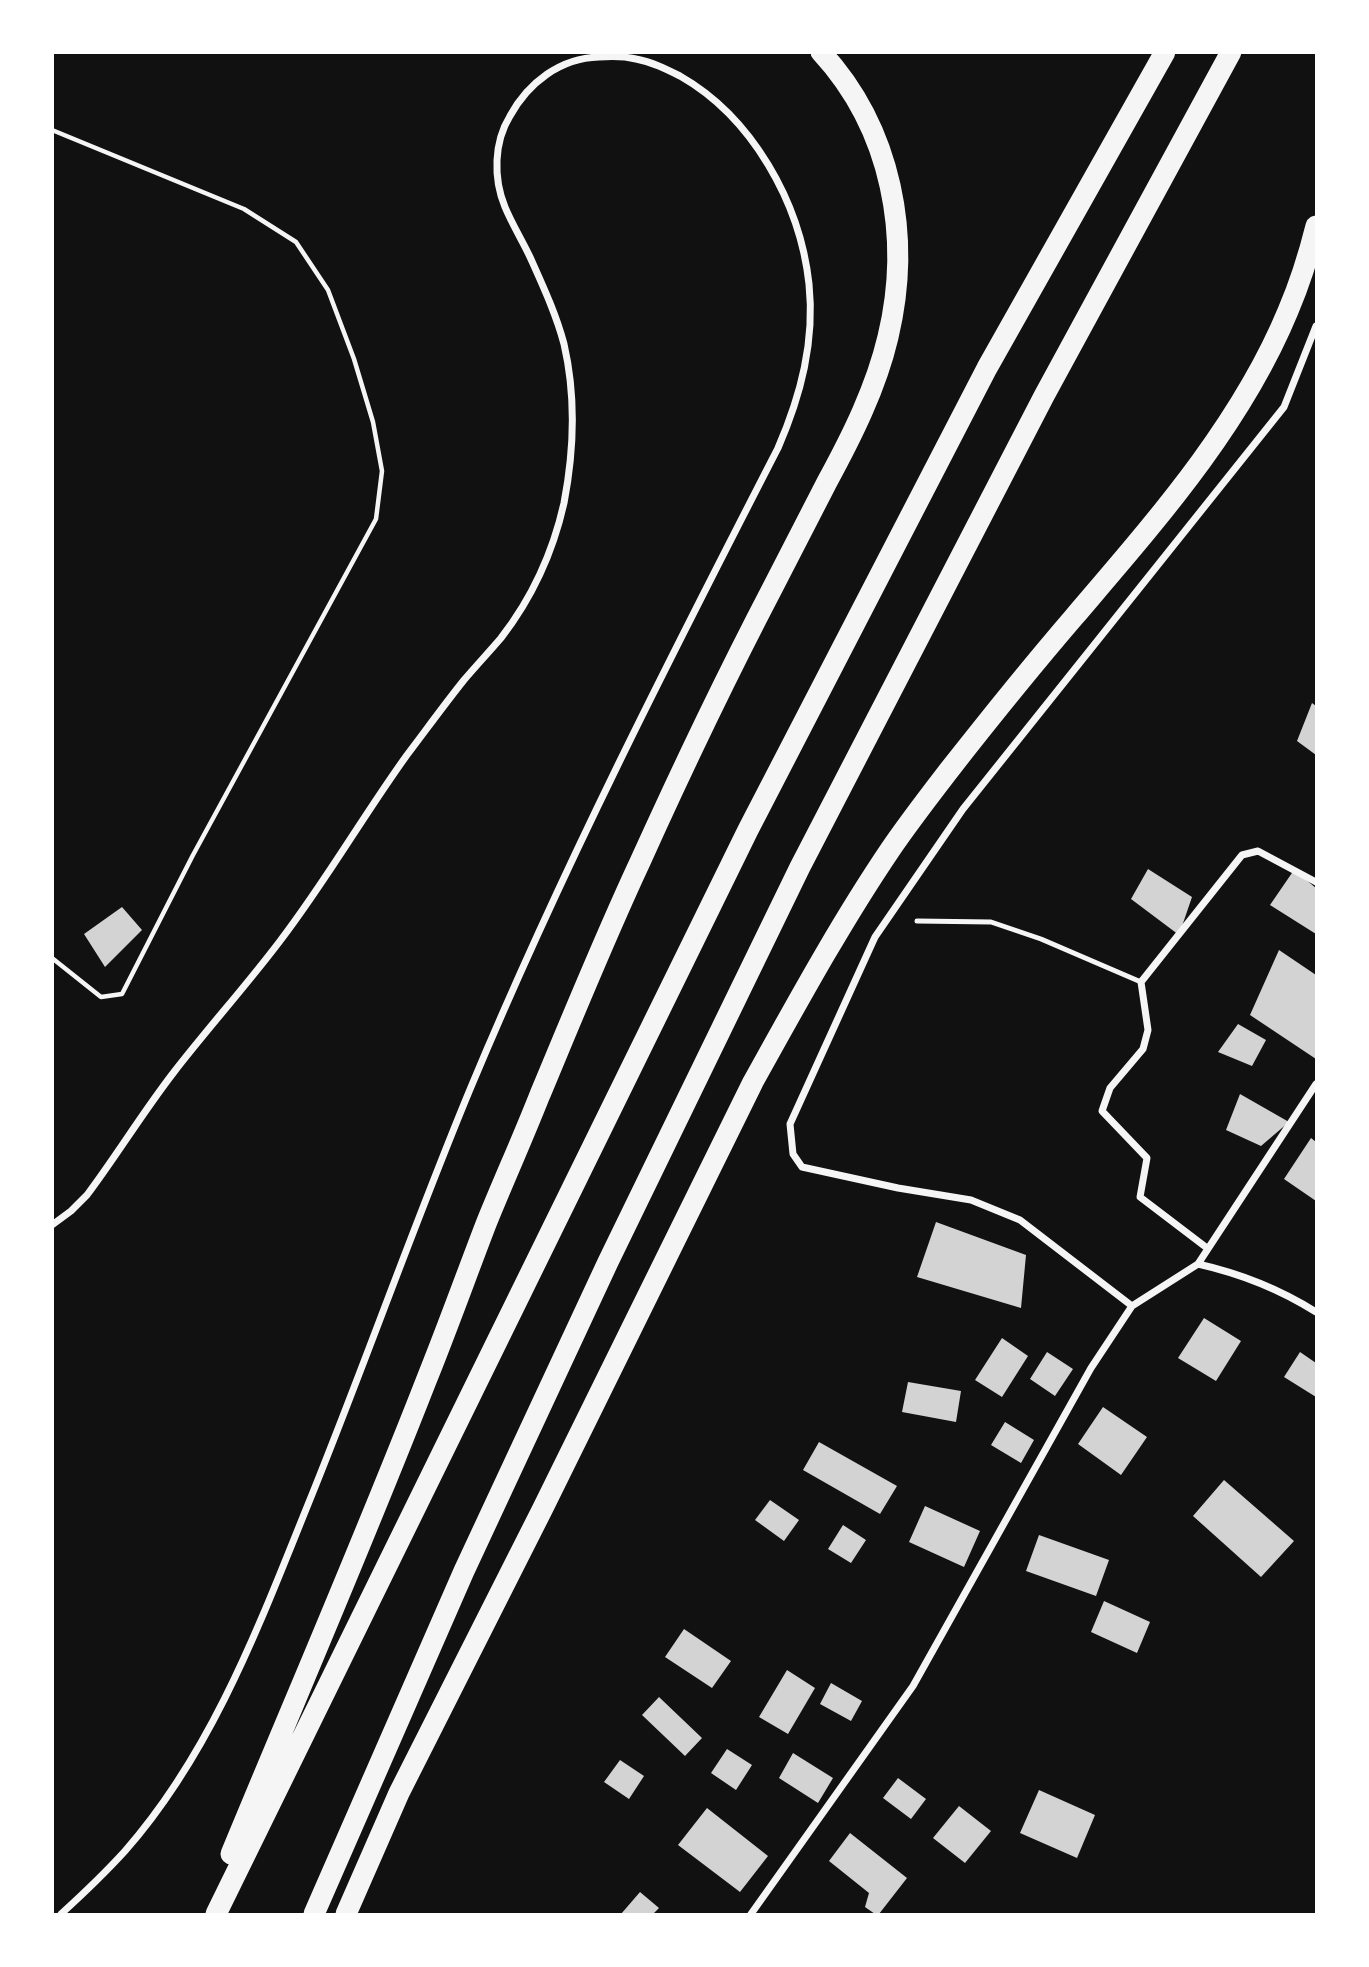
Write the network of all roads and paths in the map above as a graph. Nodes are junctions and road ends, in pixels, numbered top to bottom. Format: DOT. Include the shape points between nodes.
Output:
graph roads {
  1 [pos="821,52"];
  2 [pos="1164,52"];
  3 [pos="1231,52"];
  4 [pos="582,55"];
  5 [pos="52,130"];
  6 [pos="1317,226"];
  7 [pos="1317,326"];
  8 [pos="1317,882"];
  9 [pos="918,921"];
  10 [pos="52,958"];
  11 [pos="1142,982"];
  12 [pos="1317,1084"];
  13 [pos="52,1225"];
  14 [pos="1207,1248"];
  15 [pos="1198,1264"];
  16 [pos="1132,1306"];
  17 [pos="1317,1312"];
  18 [pos="61,1914"];
  19 [pos="206,1914"];
  20 [pos="216,1914"];
  21 [pos="314,1914"];
  22 [pos="346,1914"];
  23 [pos="751,1914"];
  1 -- 19 [label="highway" via="867,119 894,202 899,263 878,370 849,442 765,601 624,896"];
  2 -- 20 [label="highway" via="987,368 748,830"];
  3 -- 21 [label="highway" via="1044,396 794,880 464,1571"];
  4 -- 13 [label="street" via="532,85 510,116 497,160 504,206 555,313 570,381 571,460 563,506 538,578 514,620 405,759 280,941 174,1072 87,1195"];
  4 -- 18 [label="street" via="638,59 661,66 718,102 756,146 772,171 799,235 809,284 804,373 778,448 611,777 515,985 263,1617 221,1706 195,1753 127,1849"];
  5 -- 10 [label="path" via="244,209 296,242 328,290 354,359 382,471 376,519 122,994 101,997"];
  6 -- 22 [label="highway" via="1288,312 1227,423 1198,466 891,848 791,1013 399,1793"];
  7 -- 16 [label="street" via="1284,407 962,808 875,937 790,1124 793,1154 802,1167 971,1199 1020,1220"];
  8 -- 11 [label="street" via="1258,850 1242,855"];
  9 -- 11 [label="lane" via="991,922"];
  11 -- 14 [label="street" via="1148,1030 1143,1049 1110,1088 1102,1111 1147,1158 1140,1197"];
  12 -- 14 [label="street"];
  14 -- 15 [label="street"];
  15 -- 16 [label="street"];
  15 -- 17 [label="street" via="1223,1269"];
  16 -- 23 [label="street" via="1091,1368 913,1686"];
}
